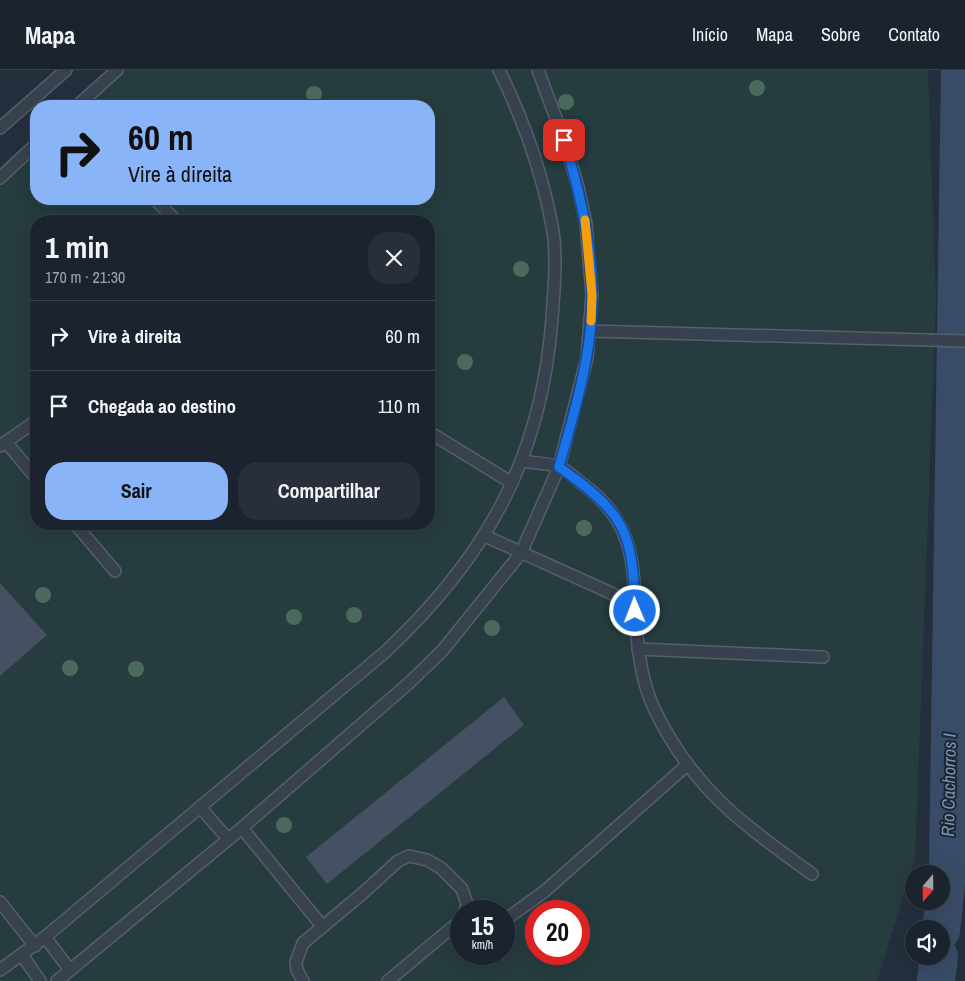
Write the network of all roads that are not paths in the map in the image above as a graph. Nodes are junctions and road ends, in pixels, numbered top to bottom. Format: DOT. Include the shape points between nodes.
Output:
graph roads {
  1 [pos="66,70"];
  2 [pos="116,70"];
  3 [pos="499,70"];
  4 [pos="538,70"];
  5 [pos="32,100"];
  6 [pos="84,100"];
  7 [pos="30,102"];
  8 [pos="0,128"];
  9 [pos="30,150"];
  10 [pos="0,178"];
  11 [pos="161,205"];
  12 [pos="170,215"];
  13 [pos="590,331"];
  14 [pos="965,341"];
  15 [pos="30,425"];
  16 [pos="435,436"];
  17 [pos="3,444"];
  18 [pos="521,461"];
  19 [pos="559,467"];
  20 [pos="30,472"];
  21 [pos="512,483"];
  22 [pos="80,530"];
  23 [pos="485,536"];
  24 [pos="521,553"];
  25 [pos="115,571"];
  26 [pos="635,611"];
  27 [pos="638,649"];
  28 [pos="823,657"];
  29 [pos="687,765"];
  30 [pos="200,807"];
  31 [pos="242,828"];
  32 [pos="228,839"];
  33 [pos="812,874"];
  34 [pos="466,900"];
  35 [pos="0,902"];
  36 [pos="515,913"];
  37 [pos="322,926"];
  38 [pos="450,929"];
  39 [pos="45,937"];
  40 [pos="34,946"];
  41 [pos="22,955"];
  42 [pos="0,970"];
  43 [pos="70,970"];
  44 [pos="40,981"];
  45 [pos="57,981"];
  46 [pos="303,981"];
  47 [pos="388,981"];
  1 -- 5 [label="lane"];
  2 -- 6 [label="lane"];
  3 -- 18 [label="lane" via="514,100 532,151 553,233 554,292 549,350 542,390"];
  4 -- 13 [label="lane" via="564,140 586,224 592,295"];
  7 -- 8 [label="lane"];
  9 -- 10 [label="lane"];
  11 -- 12 [label="lane"];
  13 -- 14 [label="lane"];
  13 -- 19 [label="lane" via="580,392"];
  15 -- 17 [label="lane"];
  16 -- 21 [label="lane"];
  17 -- 20 [label="lane"];
  18 -- 19 [label="lane"];
  18 -- 21 [label="lane"];
  19 -- 24 [label="lane"];
  19 -- 26 [label="lane" via="592,490 612,510 628,538 634,567"];
  21 -- 23 [label="lane"];
  22 -- 25 [label="lane"];
  23 -- 24 [label="lane"];
  23 -- 30 [label="lane" via="414,625"];
  24 -- 26 [label="lane" via="613,594"];
  24 -- 31 [label="lane" via="443,650 409,684"];
  26 -- 27 [label="lane"];
  27 -- 28 [label="lane"];
  27 -- 29 [label="lane" via="647,691 660,722"];
  29 -- 33 [label="lane" via="712,796 751,830"];
  29 -- 36 [label="lane" via="545,891"];
  30 -- 32 [label="lane"];
  30 -- 39 [label="lane"];
  31 -- 32 [label="lane"];
  31 -- 37 [label="lane"];
  32 -- 43 [label="lane"];
  34 -- 37 [label="lane" via="462,890 442,868 409,856 398,861"];
  35 -- 40 [label="lane"];
  37 -- 46 [label="lane" via="298,952 297,970"];
  38 -- 47 [label="lane"];
  39 -- 40 [label="lane"];
  39 -- 43 [label="lane"];
  40 -- 41 [label="lane"];
  41 -- 42 [label="lane"];
  41 -- 44 [label="lane"];
  43 -- 45 [label="lane"];
}
